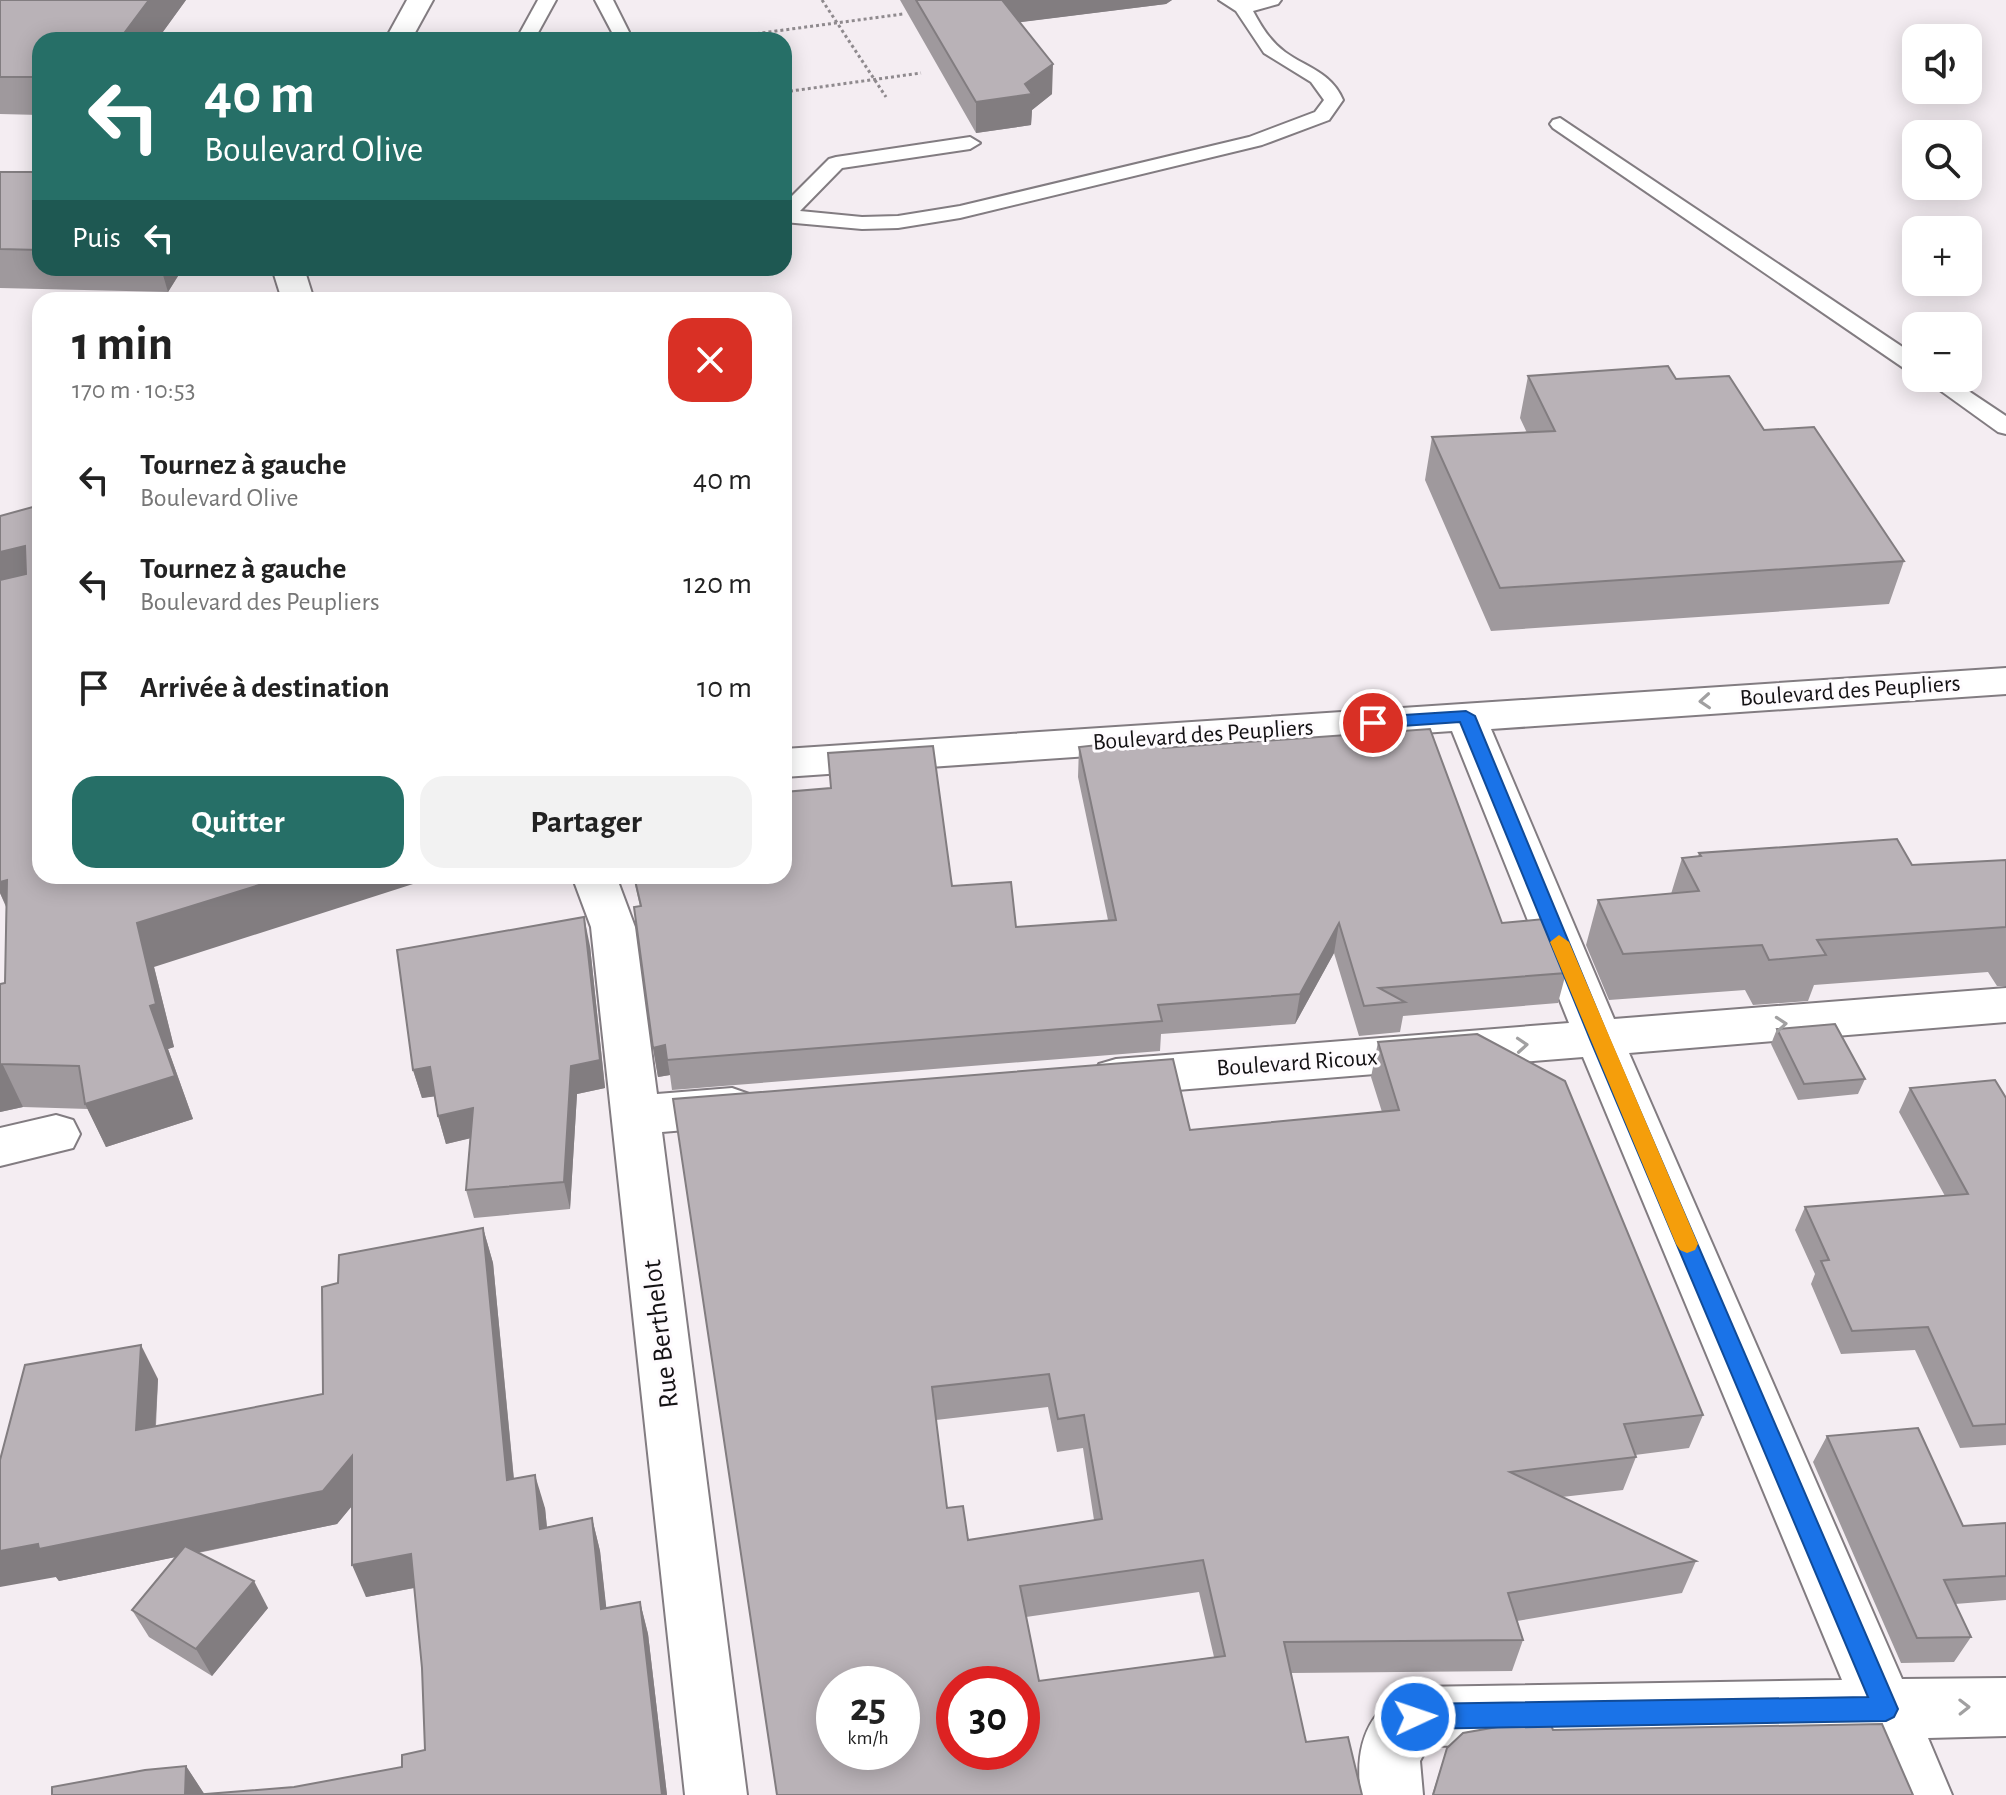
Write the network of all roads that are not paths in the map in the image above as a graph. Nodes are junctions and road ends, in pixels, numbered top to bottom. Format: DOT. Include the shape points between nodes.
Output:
graph roads {
  1 [pos="420,0"];
  2 [pos="547,0"];
  3 [pos="604,0"];
  4 [pos="1272,0"];
  5 [pos="1235,4"];
  6 [pos="402,32"];
  7 [pos="529,32"];
  8 [pos="620,32"];
  9 [pos="1560,124"];
  10 [pos="970,143"];
  11 [pos="792,208"];
  12 [pos="792,216"];
  13 [pos="1902,356"];
  14 [pos="1955,392"];
  15 [pos="2006,427"];
  16 [pos="2006,681"];
  17 [pos="1466,716"];
  18 [pos="792,762"];
  19 [pos="597,884"];
  20 [pos="2006,1005"];
  21 [pos="1599,1039"];
  22 [pos="1081,1080"];
  23 [pos="779,1104"];
  24 [pos="635,1115"];
  25 [pos="56,1134"];
  26 [pos="0,1147"];
  27 [pos="2006,1707"];
  28 [pos="1886,1709"];
  29 [pos="716,1795"];
  30 [pos="1392,1795"];
  31 [pos="1921,1795"];
  1 -- 6 [label="street"];
  2 -- 7 [label="lane"];
  3 -- 8 [label="lane"];
  4 -- 5 [label="lane"];
  5 -- 12 [label="lane" via="1276,54 1331,89 1334,100 1322,116 1255,141 960,212 886,222"];
  9 -- 13 [label="lane"];
  10 -- 11 [label="lane" via="836,163"];
  14 -- 15 [label="lane"];
  16 -- 17 [label="street, Boulevard des Peupliers, one-way"];
  17 -- 18 [label="street, Boulevard des Peupliers"];
  17 -- 21 [label="street"];
  19 -- 24 [label="street, Rue Berthelot" via="613,927"];
  21 -- 20 [label="street, Boulevard Ricoux, one-way"];
  22 -- 21 [label="street, Boulevard Ricoux, one-way"];
  21 -- 28 [label="street"];
  23 -- 24 [label="street"];
  24 -- 29 [label="street, Rue Berthelot"];
  25 -- 26 [label="street"];
  28 -- 27 [label="street, one-way"];
  28 -- 30 [label="street" via="1415,1717 1394,1738 1387,1763"];
  28 -- 31 [label="street"];
}
